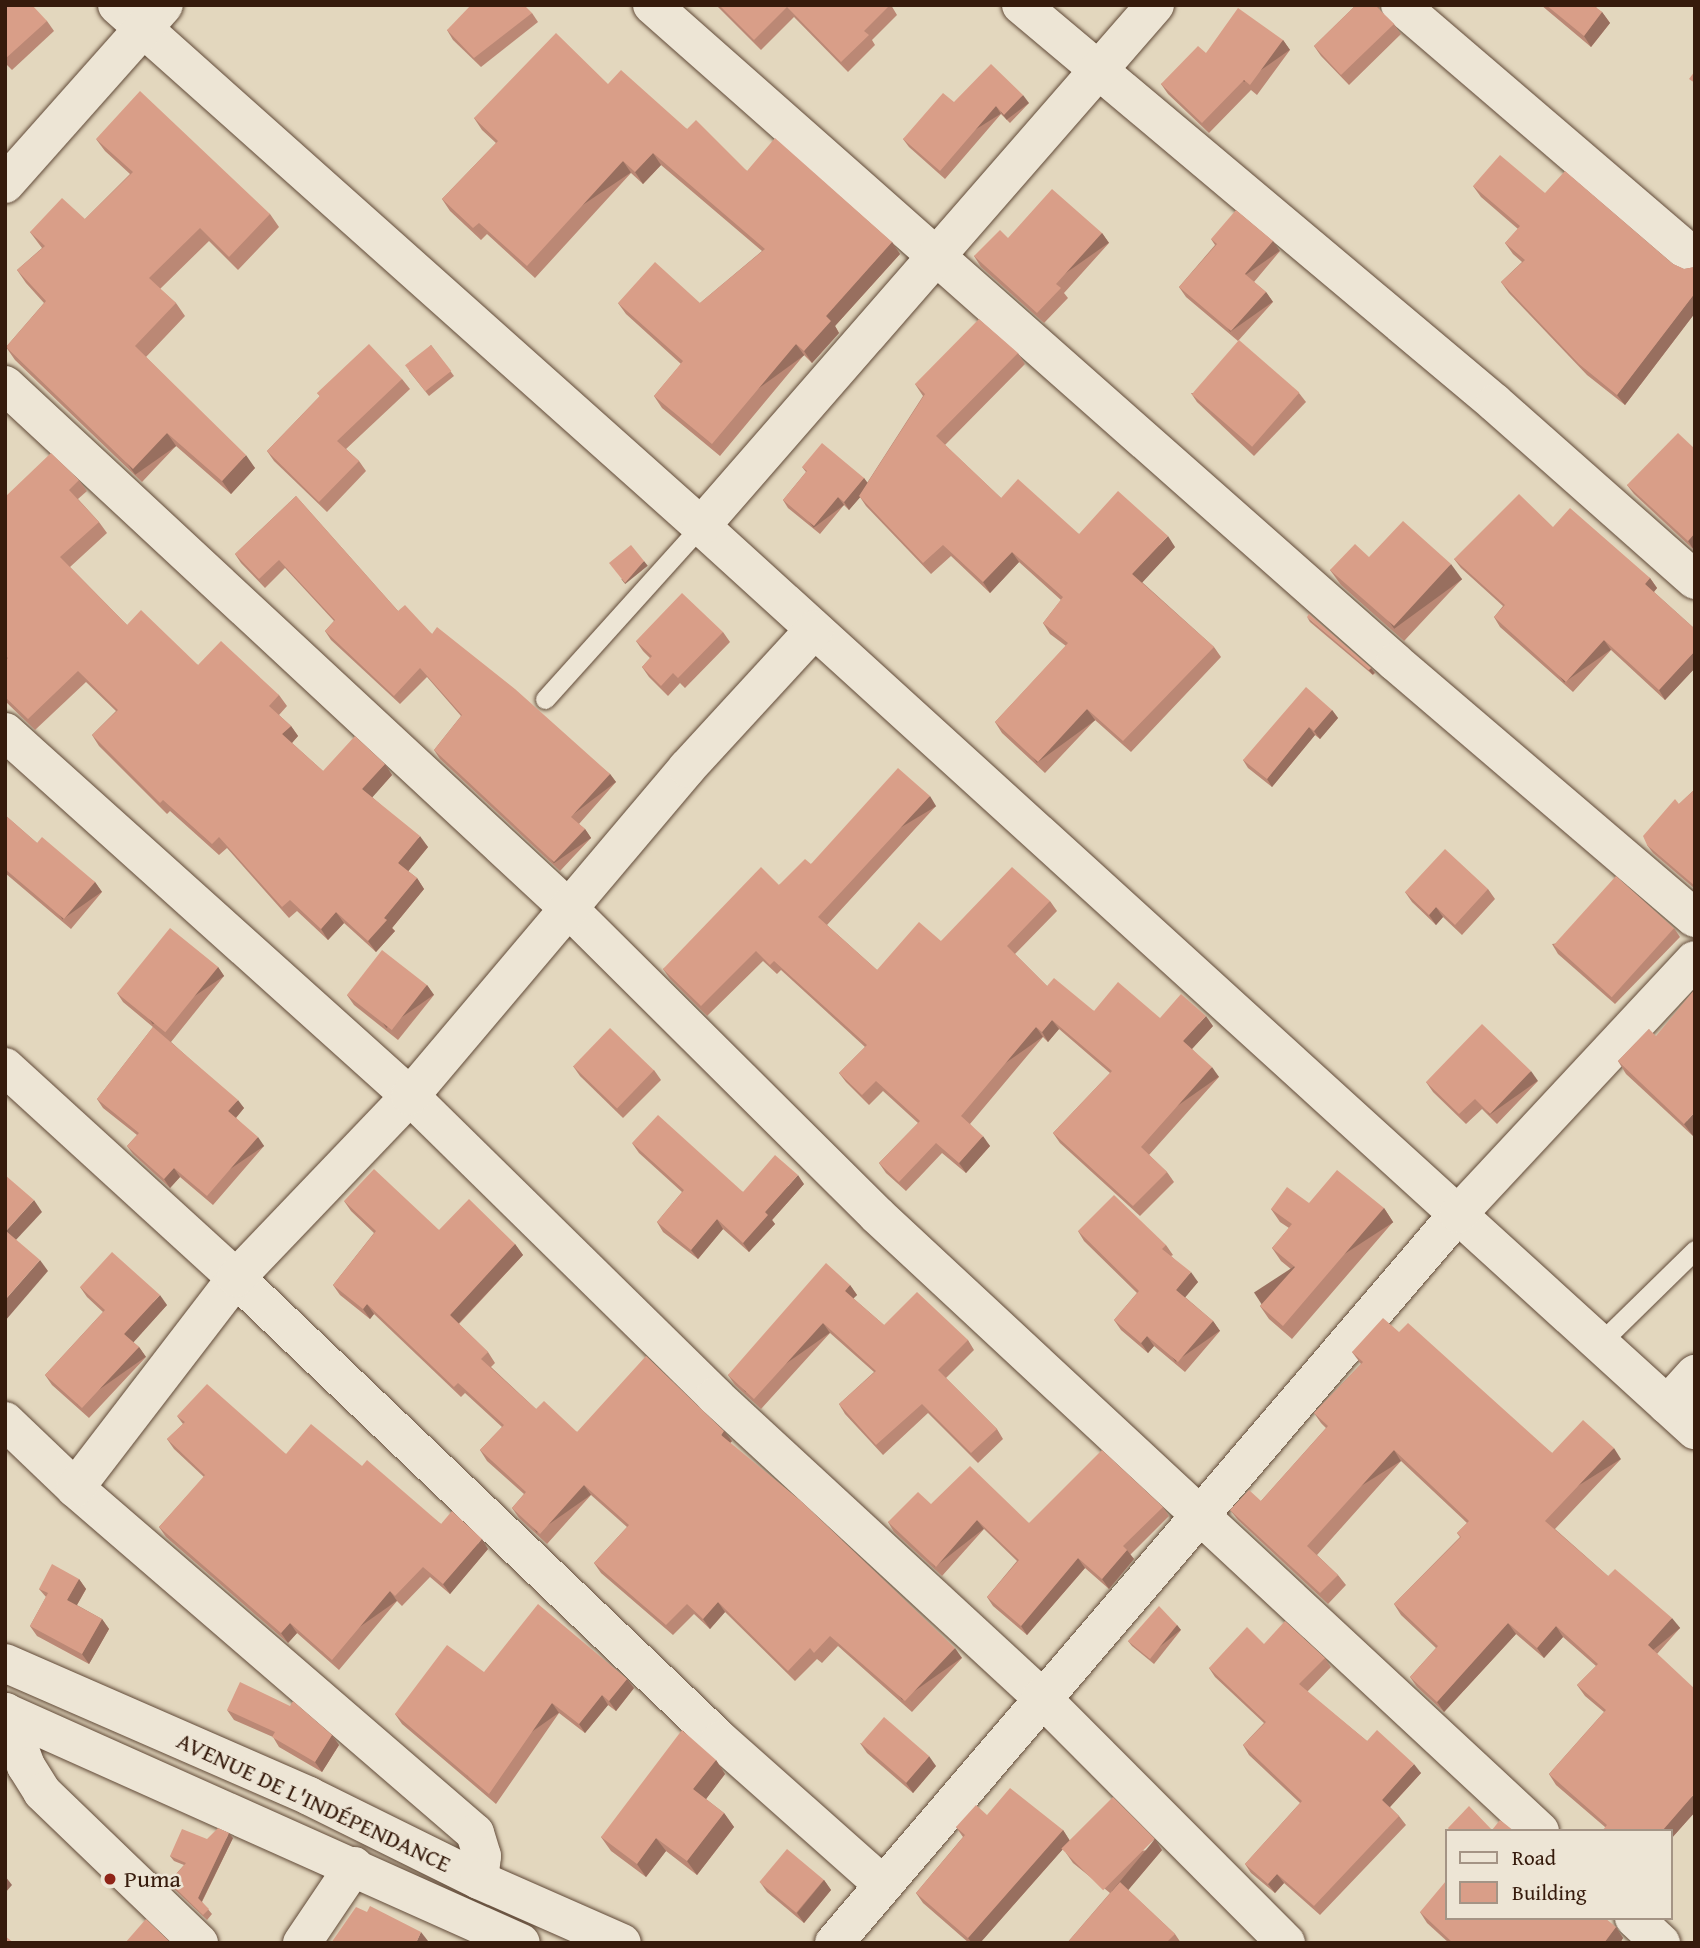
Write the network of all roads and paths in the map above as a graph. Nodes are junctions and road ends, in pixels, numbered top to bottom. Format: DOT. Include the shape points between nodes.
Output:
graph roads {
  1 [pos="652,5"];
  2 [pos="1021,5"];
  3 [pos="1155,5"];
  4 [pos="1401,5"];
  5 [pos="141,13"];
  6 [pos="1099,73"];
  7 [pos="5,184"];
  8 [pos="938,258"];
  9 [pos="1695,258"];
  10 [pos="5,385"];
  11 [pos="701,526"];
  12 [pos="1695,580"];
  13 [pos="814,630"];
  14 [pos="545,699"];
  15 [pos="5,732"];
  16 [pos="568,908"];
  17 [pos="1695,918"];
  18 [pos="1695,960"];
  19 [pos="5,1067"];
  20 [pos="410,1096"];
  21 [pos="1458,1214"];
  22 [pos="1695,1250"];
  23 [pos="236,1278"];
  24 [pos="1600,1343"];
  25 [pos="1695,1374"];
  26 [pos="1667,1405"];
  27 [pos="5,1421"];
  28 [pos="1695,1430"];
  29 [pos="75,1488"];
  30 [pos="1198,1514"];
  31 [pos="5,1663"];
  32 [pos="1041,1697"];
  33 [pos="6,1712"];
  34 [pos="1538,1829"];
  35 [pos="354,1866"];
  36 [pos="479,1880"];
  37 [pos="881,1883"];
  38 [pos="1636,1920"];
  39 [pos="199,1943"];
  40 [pos="302,1943"];
  41 [pos="521,1943"];
  42 [pos="622,1943"];
  43 [pos="834,1943"];
  44 [pos="1286,1943"];
  45 [pos="1661,1943"];
  1 -- 8 [label="street"];
  2 -- 6 [label="street"];
  3 -- 6 [label="street"];
  4 -- 9 [label="street"];
  5 -- 7 [label="street"];
  5 -- 11 [label="street"];
  6 -- 8 [label="street"];
  6 -- 12 [label="street" via="1495,403"];
  8 -- 11 [label="street"];
  8 -- 17 [label="street" via="1395,662"];
  10 -- 16 [label="street"];
  11 -- 13 [label="street"];
  11 -- 14 [label="lane"];
  13 -- 16 [label="street" via="687,768"];
  13 -- 21 [label="street"];
  15 -- 20 [label="street"];
  16 -- 20 [label="street"];
  16 -- 30 [label="street" via="877,1214"];
  18 -- 21 [label="street"];
  19 -- 23 [label="street"];
  20 -- 23 [label="street"];
  20 -- 32 [label="street" via="715,1396"];
  21 -- 24 [label="street"];
  21 -- 30 [label="street"];
  22 -- 24 [label="lane"];
  23 -- 29 [label="street"];
  23 -- 37 [label="street" via="510,1544"];
  24 -- 26 [label="street"];
  25 -- 26 [label="street"];
  26 -- 28 [label="street"];
  27 -- 29 [label="street"];
  29 -- 36 [label="street" via="475,1833 482,1856"];
  30 -- 32 [label="street"];
  30 -- 34 [label="street"];
  31 -- 36 [label="street, AVENUE DE L'INDÉPENDANCE" via="309,1796"];
  32 -- 37 [label="street"];
  32 -- 44 [label="street"];
  33 -- 35 [label="street, AVENUE DE L'INDÉPENDANCE"];
  33 -- 39 [label="street" via="26,1766 42,1792"];
  35 -- 40 [label="street"];
  35 -- 41 [label="street, AVENUE DE L'INDÉPENDANCE"];
  36 -- 42 [label="street, AVENUE DE L'INDÉPENDANCE"];
  37 -- 43 [label="street"];
  38 -- 45 [label="street"];
}
